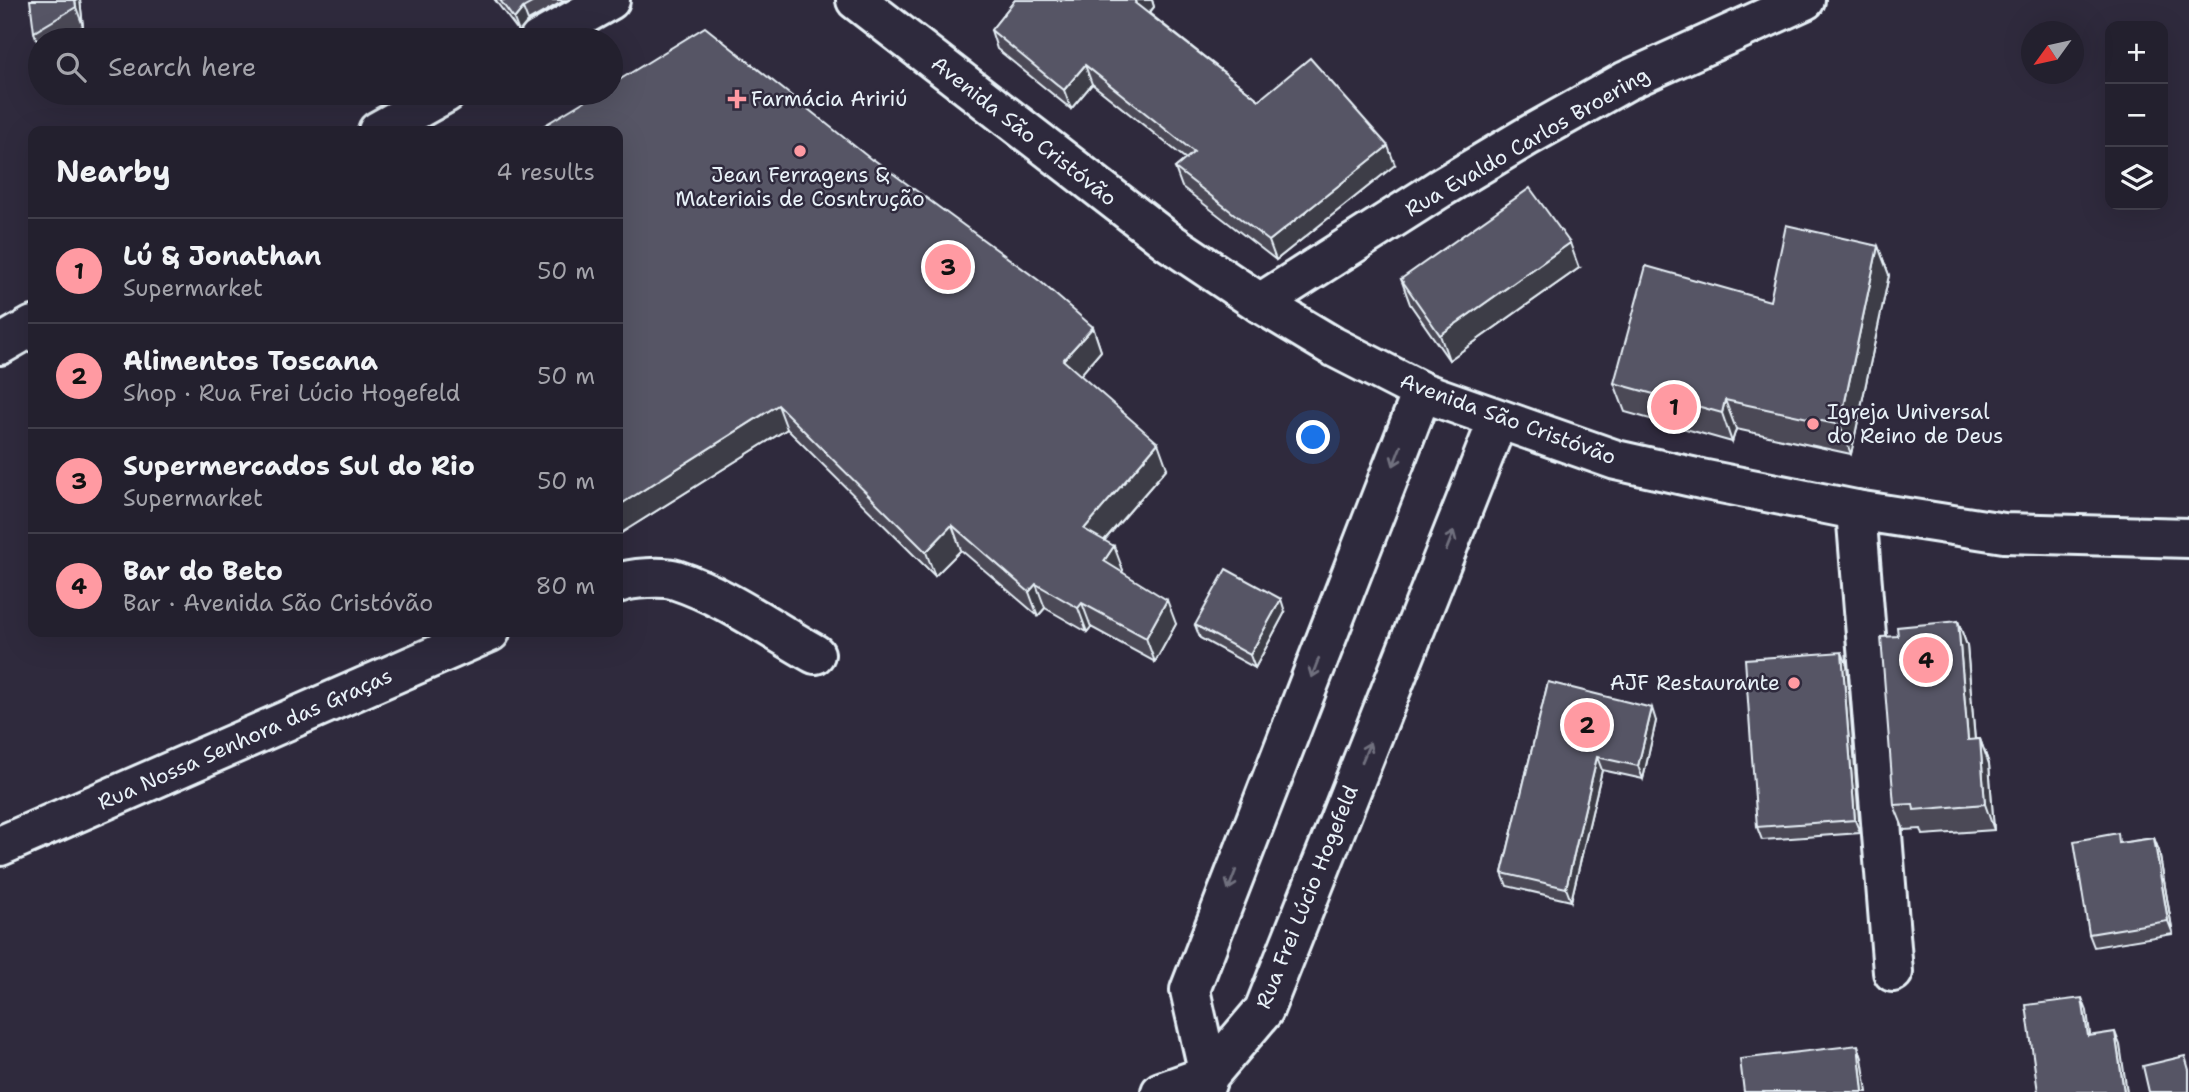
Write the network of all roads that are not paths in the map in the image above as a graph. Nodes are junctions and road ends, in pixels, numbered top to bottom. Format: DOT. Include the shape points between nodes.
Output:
graph roads {
  1 [pos="610,0"];
  2 [pos="856,0"];
  3 [pos="1805,0"];
  4 [pos="560,28"];
  5 [pos="425,105"];
  6 [pos="387,126"];
  7 [pos="1259,303"];
  8 [pos="28,329"];
  9 [pos="0,345"];
  10 [pos="1422,392"];
  11 [pos="1498,420"];
  12 [pos="1856,510"];
  13 [pos="2189,538"];
  14 [pos="623,581"];
  15 [pos="479,637"];
  16 [pos="815,654"];
  17 [pos="0,846"];
  18 [pos="1893,972"];
  19 [pos="1206,1083"];
  20 [pos="1161,1092"];
  1 -- 4 [label="street"];
  2 -- 7 [label="street, Avenida São Cristóvão" via="1168,242"];
  3 -- 7 [label="street, Rua Evaldo Carlos Broering" via="1592,100 1439,189"];
  5 -- 6 [label="street"];
  7 -- 10 [label="street, Avenida São Cristóvão"];
  8 -- 9 [label="street"];
  10 -- 11 [label="street, Avenida São Cristóvão"];
  10 -- 19 [label="street, one-way" via="1189,990"];
  11 -- 12 [label="street, Avenida São Cristóvão" via="1616,460"];
  19 -- 11 [label="street, Rua Frei Lúcio Hogefeld, one-way" via="1264,1010"];
  12 -- 13 [label="street, Avenida São Cristóvão" via="2004,533"];
  12 -- 18 [label="street"];
  14 -- 16 [label="street" via="674,579"];
  15 -- 17 [label="street, Rua Nossa Senhora das Graças"];
  19 -- 20 [label="street"];
}
